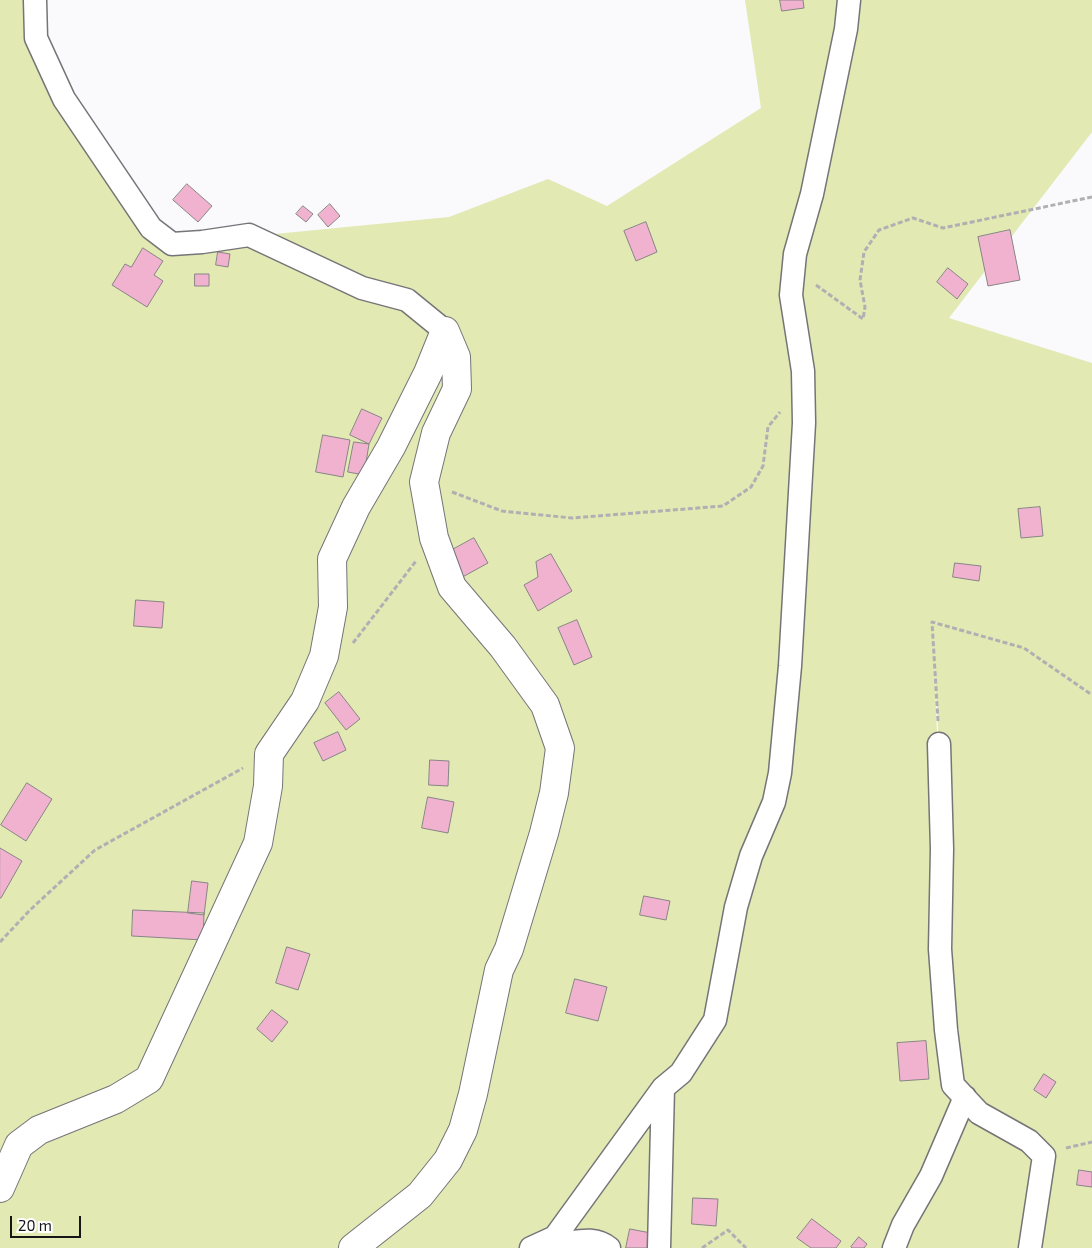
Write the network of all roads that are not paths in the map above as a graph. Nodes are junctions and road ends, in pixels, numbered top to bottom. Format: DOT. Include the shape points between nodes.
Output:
graph roads {
  1 [pos="35,0"];
  2 [pos="849,0"];
  3 [pos="445,331"];
  4 [pos="939,744"];
  5 [pos="663,1088"];
  6 [pos="964,1097"];
  7 [pos="0,1188"];
  8 [pos="555,1237"];
  9 [pos="353,1248"];
  10 [pos="531,1248"];
  11 [pos="609,1248"];
  12 [pos="659,1248"];
  13 [pos="894,1248"];
  14 [pos="1030,1248"];
  1 -- 3 [label="street" via="36,38 64,99 151,228 172,244 249,235 362,288 407,300"];
  2 -- 5 [label="street" via="812,194 795,254 791,295 804,371 804,422 790,666 780,774 774,802 751,856 736,907 715,1020 681,1072"];
  3 -- 7 [label="street" via="428,373 332,558 333,607 324,656 305,701 269,754 268,786 258,843 148,1079 116,1099 39,1130 19,1144"];
  3 -- 9 [label="street" via="456,357 457,389 436,433 424,482 434,538 452,587 503,647 545,706 560,748 544,833 509,949 499,970 463,1130 448,1160 420,1195"];
  4 -- 6 [label="street" via="940,949 953,1085"];
  5 -- 8 [label="street"];
  5 -- 12 [label="street"];
  6 -- 13 [label="street" via="931,1176 903,1225"];
  6 -- 14 [label="street" via="979,1113 1029,1141 1044,1156"];
  8 -- 10 [label="street"];
  8 -- 11 [label="street" via="564,1243 601,1241"];
}
